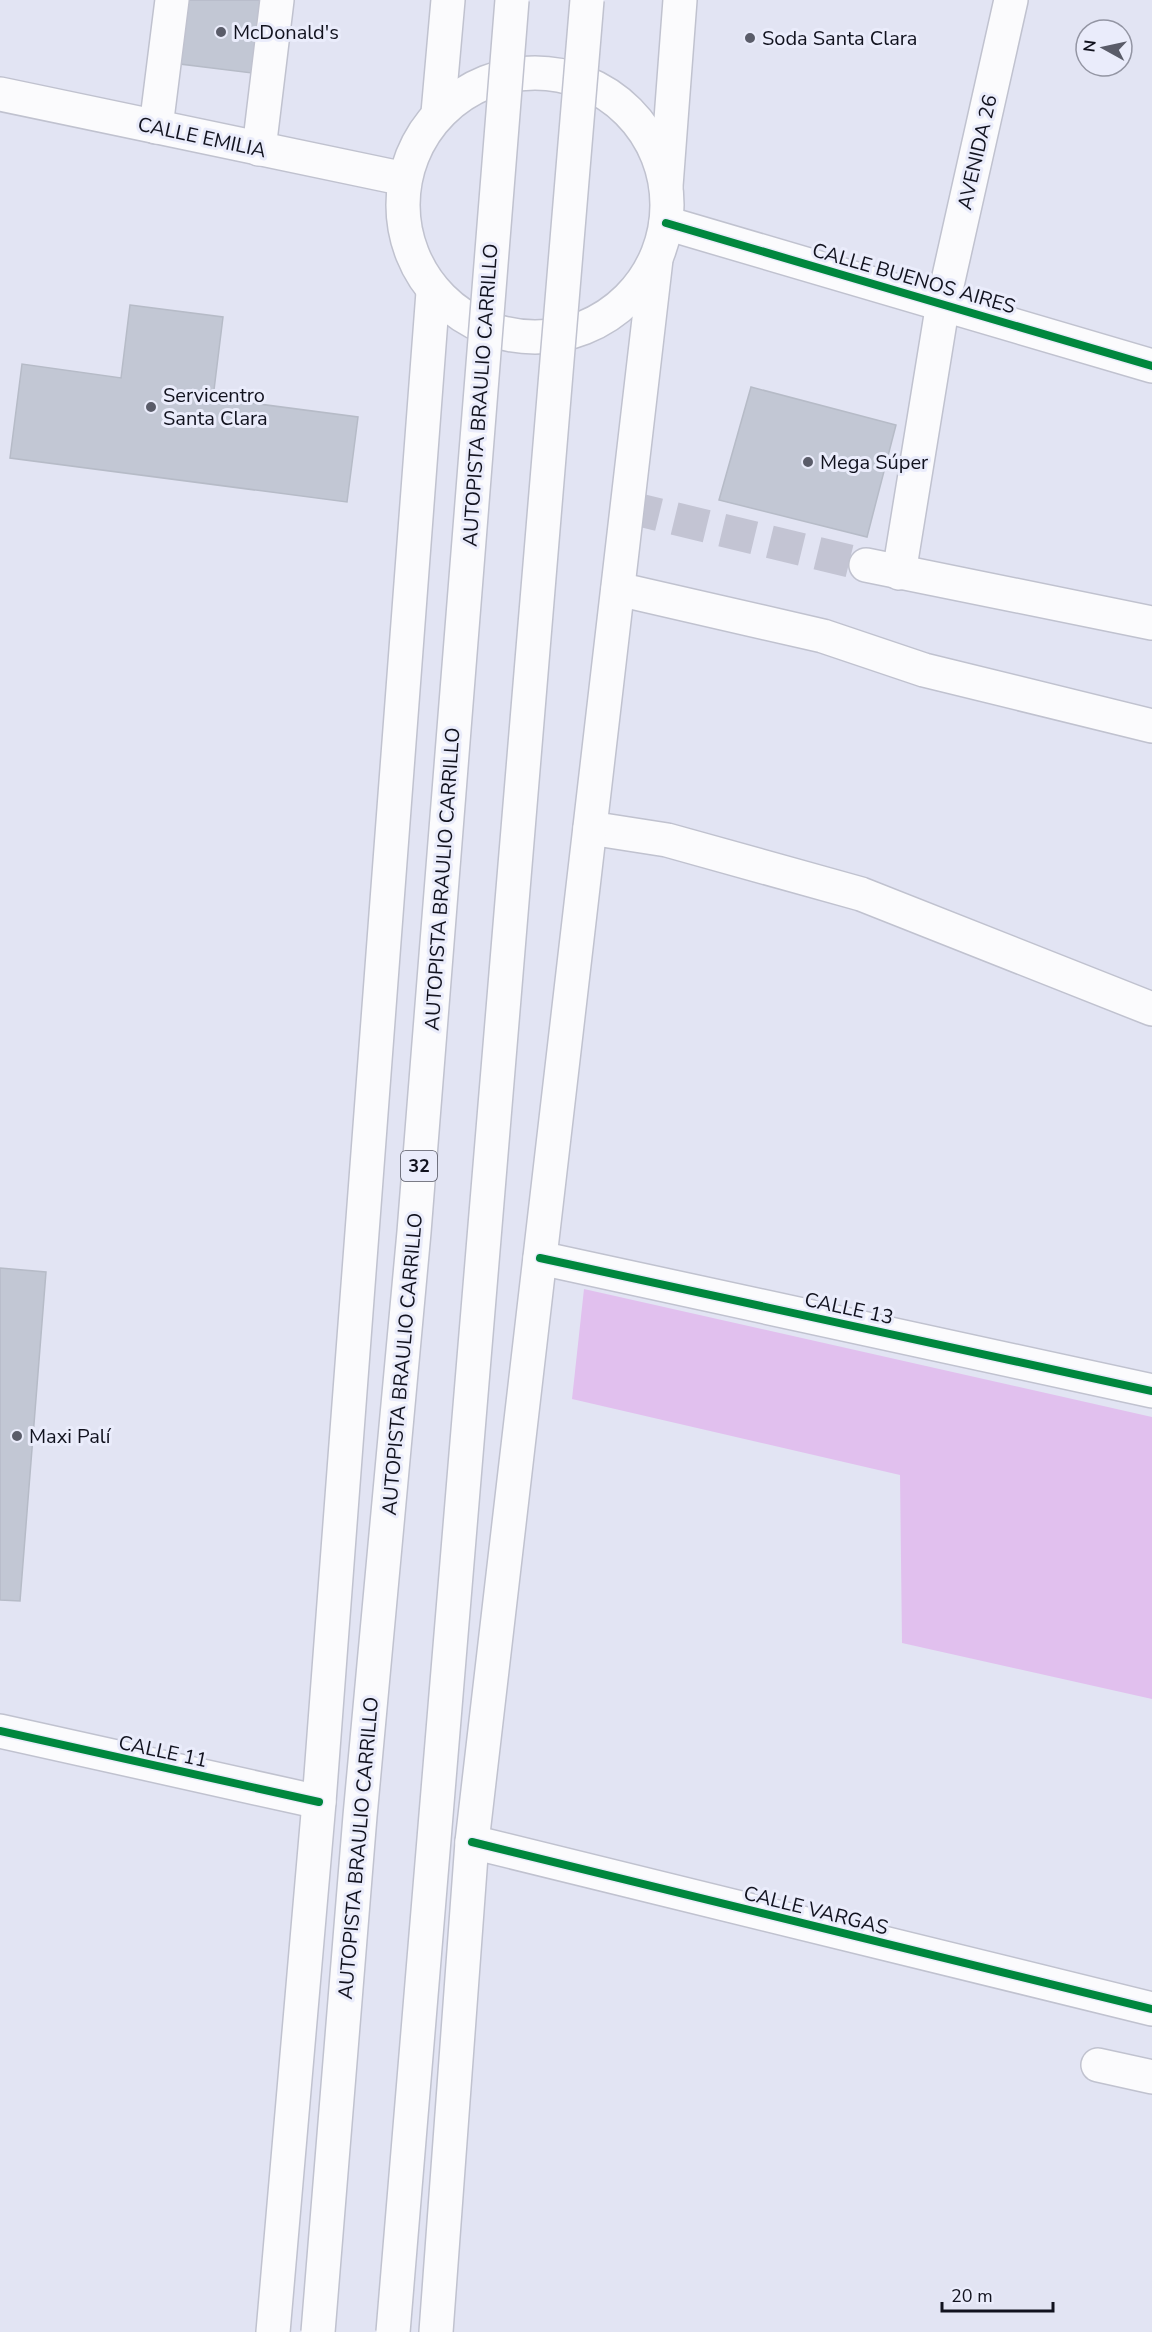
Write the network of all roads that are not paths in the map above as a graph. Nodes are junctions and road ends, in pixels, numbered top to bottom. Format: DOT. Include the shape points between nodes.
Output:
graph roads {
  1 [pos="172,0"];
  2 [pos="277,0"];
  3 [pos="448,0"];
  4 [pos="512,0"];
  5 [pos="586,0"];
  6 [pos="680,0"];
  7 [pos="1011,0"];
  8 [pos="0,94"];
  9 [pos="438,113"];
  10 [pos="156,127"];
  11 [pos="259,149"];
  12 [pos="405,179"];
  13 [pos="666,186"];
  14 [pos="666,223"];
  15 [pos="656,259"];
  16 [pos="433,292"];
  17 [pos="942,303"];
  18 [pos="1152,366"];
  19 [pos="866,565"];
  20 [pos="899,573"];
  21 [pos="618,589"];
  22 [pos="1152,623"];
  23 [pos="1152,726"];
  24 [pos="590,828"];
  25 [pos="1152,1009"];
  26 [pos="540,1258"];
  27 [pos="1152,1391"];
  28 [pos="0,1731"];
  29 [pos="319,1802"];
  30 [pos="472,1842"];
  31 [pos="1152,2009"];
  32 [pos="1098,2065"];
  33 [pos="1152,2077"];
  34 [pos="273,2332"];
  35 [pos="318,2332"];
  36 [pos="393,2332"];
  37 [pos="436,2332"];
  1 -- 10 [label="main road"];
  2 -- 11 [label="main road"];
  3 -- 9 [label="main road"];
  4 -- 35 [label="main road, AUTOPISTA BRAULIO CARRILLO / 32, bridge" via="414,1232 360,1816"];
  5 -- 36 [label="main road, bridge"];
  6 -- 13 [label="main road"];
  7 -- 17 [label="main road, AVENIDA 26"];
  8 -- 10 [label="main road, CALLE EMILIA"];
  9 -- 12 [label="main road" via="416,144"];
  9 -- 13 [label="main road" via="467,91 501,76 538,72 575,78 608,94 636,118 656,150"];
  10 -- 11 [label="main road, CALLE EMILIA"];
  11 -- 12 [label="main road, CALLE EMILIA"];
  12 -- 16 [label="main road" via="402,217 410,253"];
  13 -- 14 [label="main road"];
  14 -- 15 [label="main road"];
  14 -- 17 [label="main road, CALLE BUENOS AIRES"];
  15 -- 16 [label="main road" via="631,297 596,324 553,337 509,336 467,320"];
  15 -- 21 [label="main road"];
  16 -- 29 [label="main road"];
  17 -- 18 [label="main road, CALLE BUENOS AIRES"];
  17 -- 20 [label="main road, AVENIDA 26"];
  19 -- 20 [label="main road"];
  20 -- 22 [label="main road"];
  21 -- 23 [label="main road" via="823,636 924,670"];
  21 -- 24 [label="main road"];
  24 -- 25 [label="main road" via="667,840 861,894"];
  24 -- 26 [label="main road"];
  26 -- 27 [label="main road, CALLE 13"];
  26 -- 30 [label="main road"];
  28 -- 29 [label="main road, CALLE 11"];
  29 -- 34 [label="main road"];
  30 -- 31 [label="main road, CALLE VARGAS"];
  30 -- 37 [label="main road"];
  32 -- 33 [label="main road"];
}
